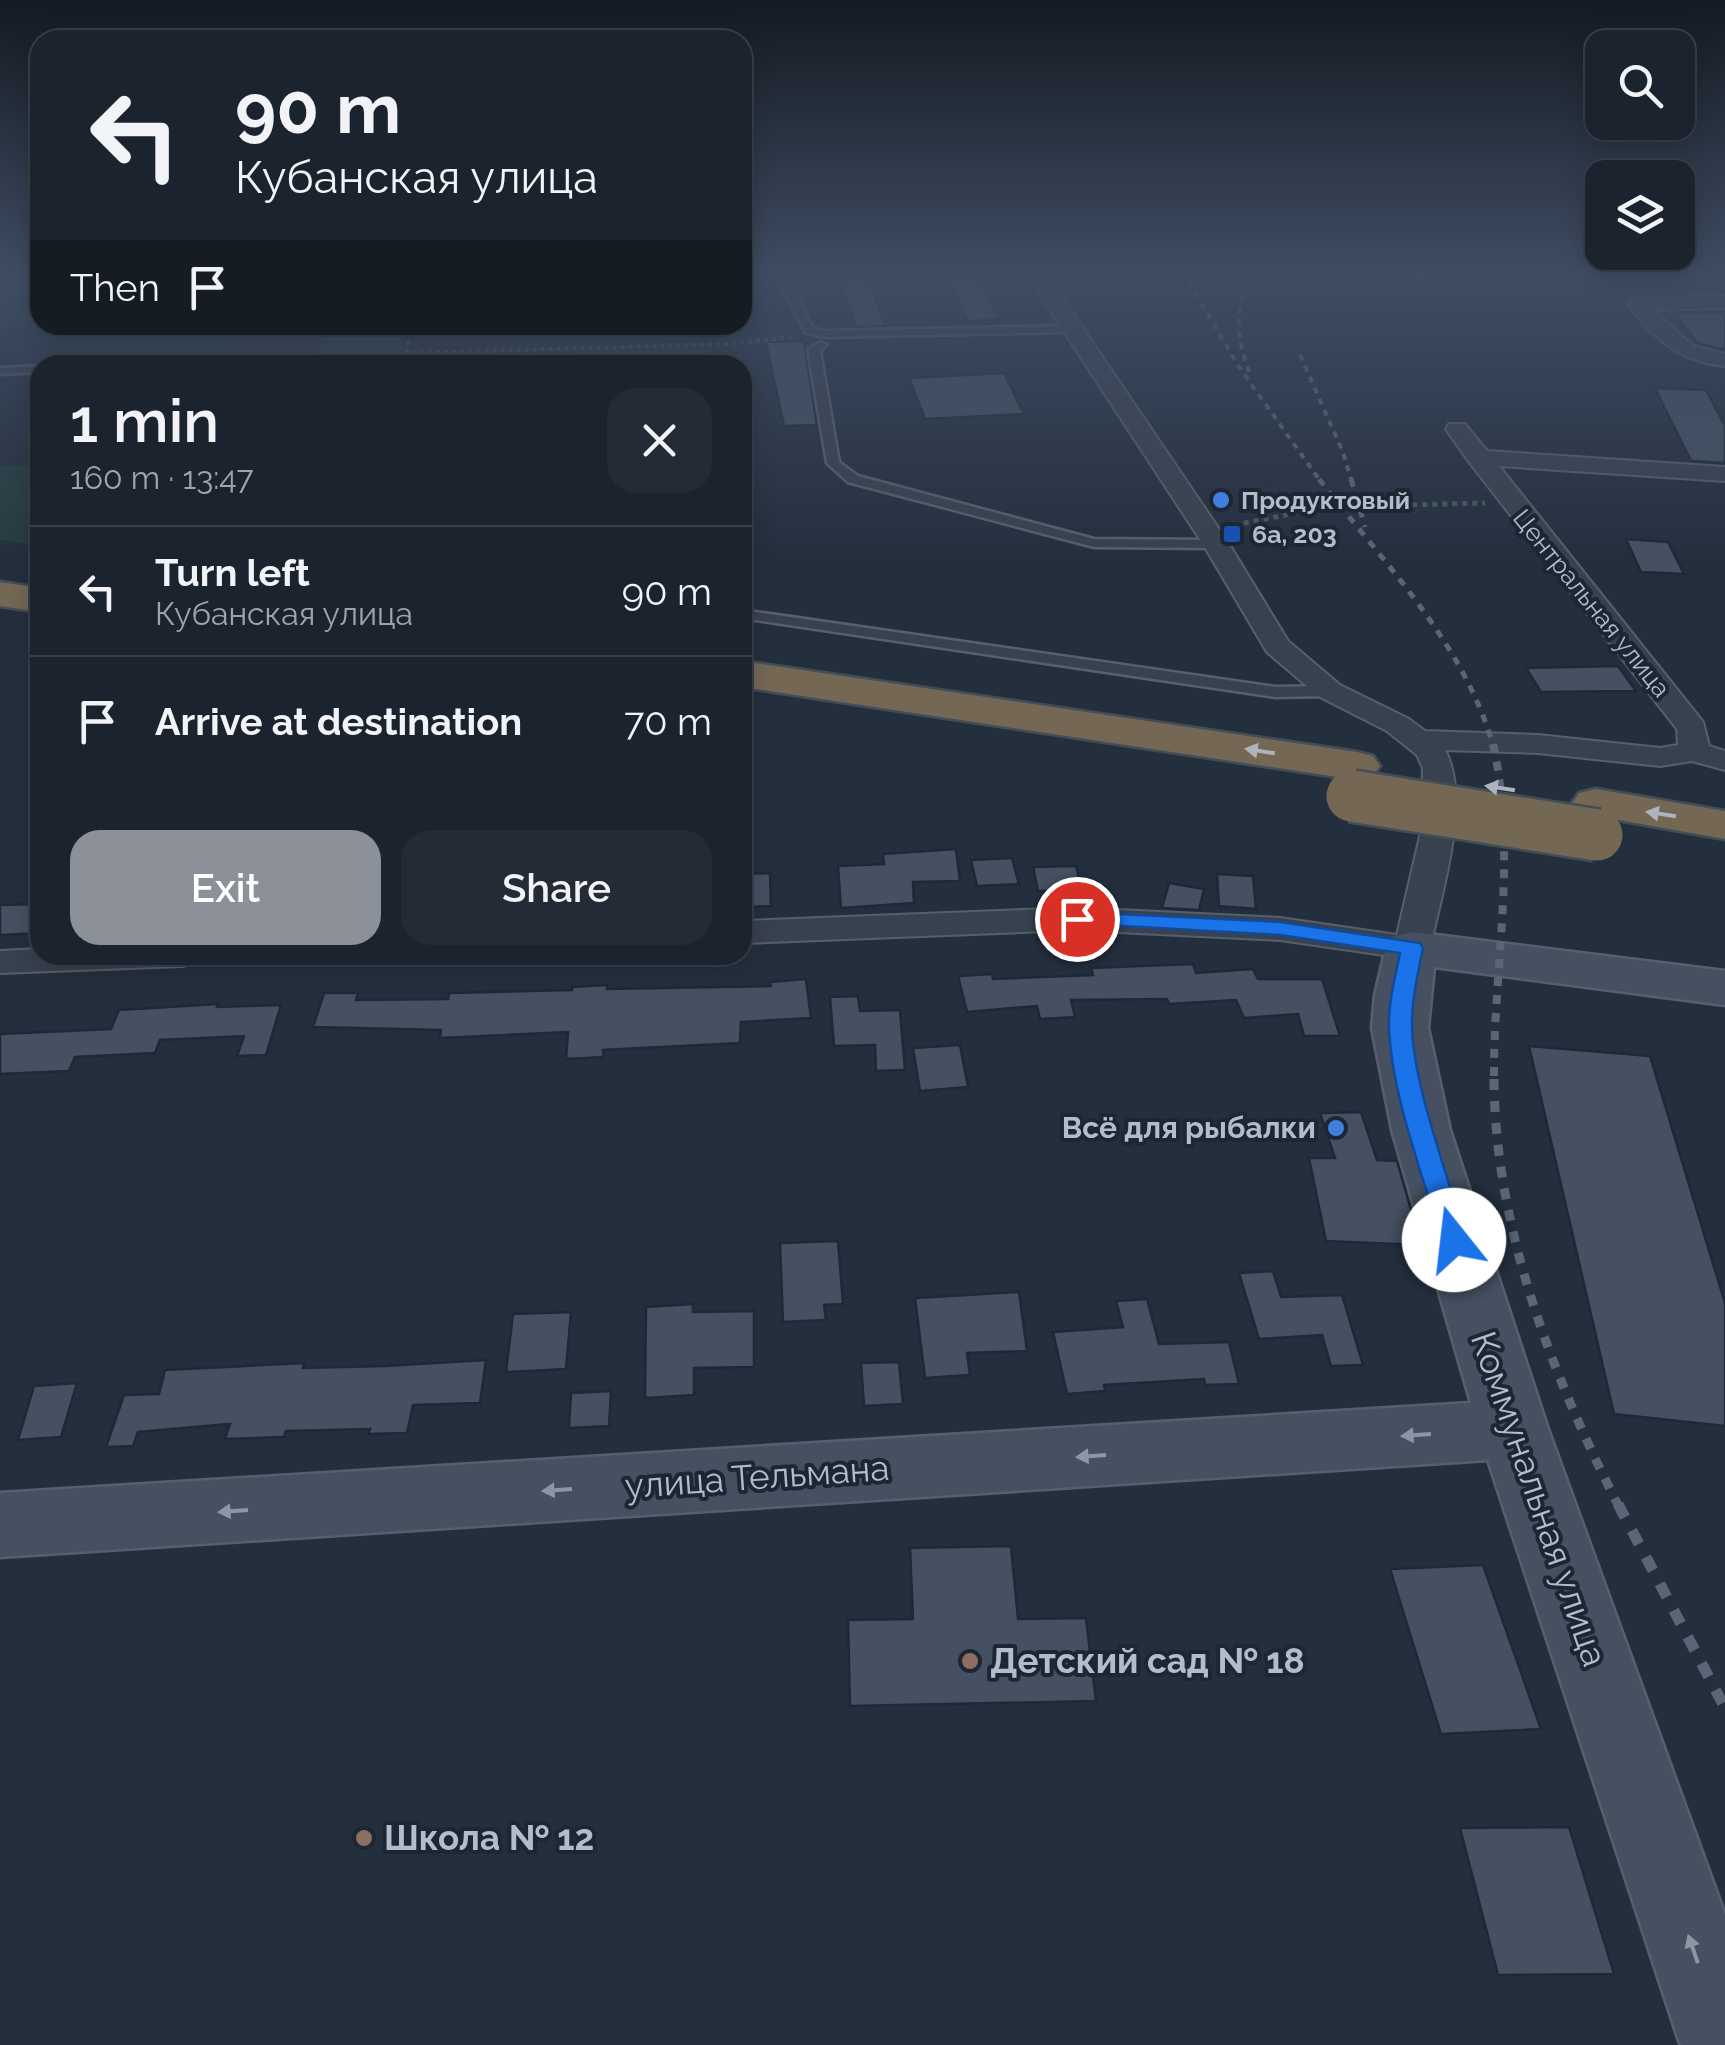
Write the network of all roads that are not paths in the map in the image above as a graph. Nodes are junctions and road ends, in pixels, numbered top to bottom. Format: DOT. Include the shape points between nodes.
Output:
graph roads {
  1 [pos="817,367"];
  2 [pos="1096,367"];
  3 [pos="30,370"];
  4 [pos="0,371"];
  5 [pos="1457,429"];
  6 [pos="1478,458"];
  7 [pos="1725,474"];
  8 [pos="1211,537"];
  9 [pos="0,568"];
  10 [pos="30,572"];
  11 [pos="0,594"];
  12 [pos="30,598"];
  13 [pos="752,615"];
  14 [pos="752,676"];
  15 [pos="1330,691"];
  16 [pos="752,704"];
  17 [pos="1420,740"];
  18 [pos="1694,751"];
  19 [pos="1725,761"];
  20 [pos="1354,781"];
  21 [pos="1597,819"];
  22 [pos="1725,824"];
  23 [pos="1725,857"];
  24 [pos="752,932"];
  25 [pos="1412,948"];
  26 [pos="30,961"];
  27 [pos="0,962"];
  28 [pos="1725,988"];
  29 [pos="1513,1429"];
  30 [pos="0,1526"];
  31 [pos="1725,2041"];
  1 -- 8 [label="lane" via="833,462 853,480 1094,544"];
  2 -- 8 [label="street"];
  3 -- 4 [label="lane"];
  5 -- 6 [label="street, Центральная улица"];
  6 -- 7 [label="street, Центральная улица"];
  6 -- 18 [label="street, Центральная улица" via="1692,728"];
  8 -- 15 [label="street" via="1278,646"];
  9 -- 10 [label="highway"];
  11 -- 12 [label="highway"];
  13 -- 15 [label="lane" via="1274,692"];
  20 -- 14 [label="highway, one-way"];
  15 -- 17 [label="street"];
  16 -- 20 [label="highway"];
  17 -- 18 [label="street" via="1660,757"];
  17 -- 25 [label="street" via="1439,768 1438,832"];
  18 -- 19 [label="street"];
  20 -- 21 [label="highway, bridge"];
  22 -- 21 [label="highway, one-way"];
  21 -- 23 [label="highway"];
  24 -- 25 [label="street" via="1077,919 1280,929"];
  25 -- 28 [label="street"];
  25 -- 29 [label="street, Коммунальная улица" via="1401,1012 1406,1067"];
  26 -- 27 [label="street"];
  29 -- 30 [label="street, улица Тельмана, one-way"];
  31 -- 29 [label="street, Коммунальная улица, one-way"];
}
